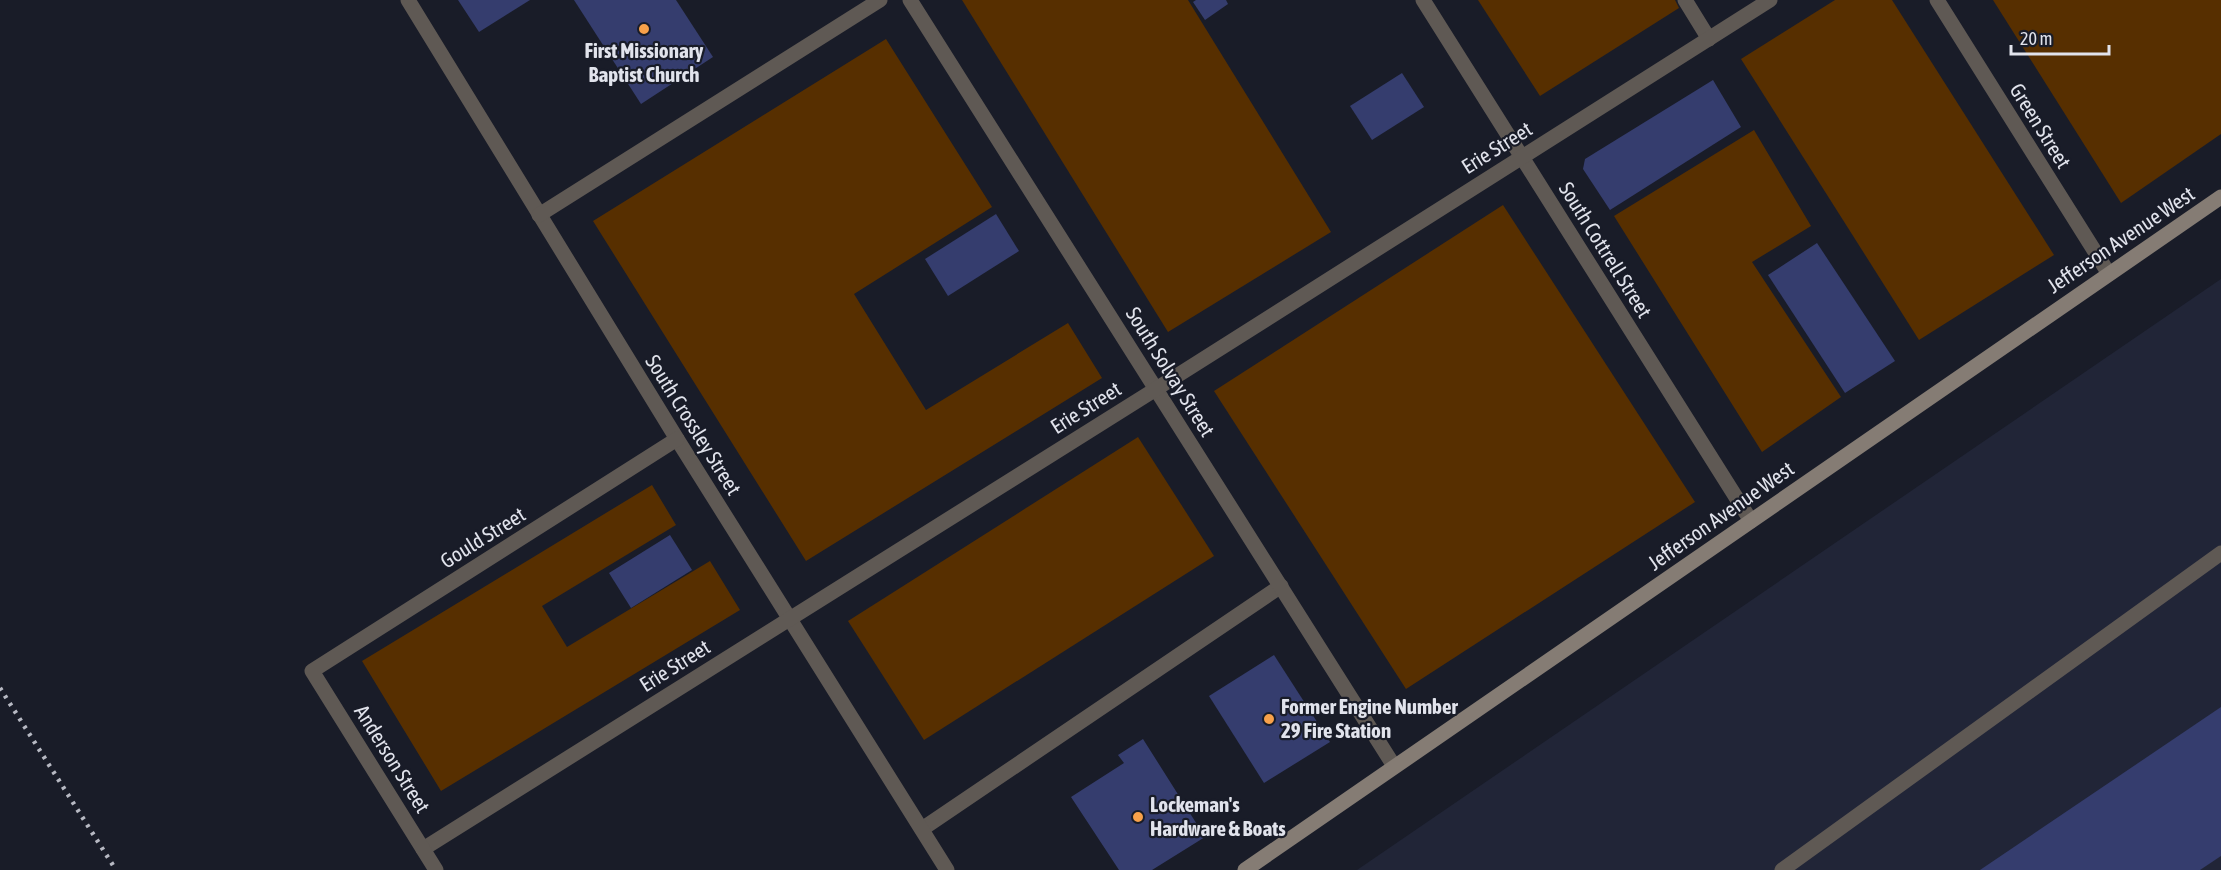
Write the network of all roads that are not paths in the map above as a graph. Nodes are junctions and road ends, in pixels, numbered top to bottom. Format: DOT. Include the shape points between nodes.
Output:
graph roads {
  1 [pos="408,0"];
  2 [pos="880,0"];
  3 [pos="910,0"];
  4 [pos="1423,0"];
  5 [pos="1685,0"];
  6 [pos="1770,0"];
  7 [pos="1937,0"];
  8 [pos="1709,39"];
  9 [pos="1522,157"];
  10 [pos="2221,197"];
  11 [pos="539,215"];
  12 [pos="2109,274"];
  13 [pos="1156,389"];
  14 [pos="677,439"];
  15 [pos="1751,521"];
  16 [pos="2221,553"];
  17 [pos="1281,586"];
  18 [pos="789,620"];
  19 [pos="312,671"];
  20 [pos="1394,766"];
  21 [pos="922,829"];
  22 [pos="423,849"];
  23 [pos="436,870"];
  24 [pos="947,870"];
  25 [pos="1245,870"];
  26 [pos="1782,870"];
  1 -- 11 [label="street, South Crossley Street"];
  2 -- 11 [label="street"];
  3 -- 13 [label="street, South Solvay Street"];
  4 -- 9 [label="street, South Cottrell Street"];
  5 -- 8 [label="street"];
  6 -- 8 [label="street, Erie Street"];
  7 -- 12 [label="street, Green Street"];
  8 -- 9 [label="street, Erie Street"];
  9 -- 13 [label="street, Erie Street"];
  9 -- 15 [label="street, South Cottrell Street"];
  10 -- 12 [label="main road, Jefferson Avenue West"];
  11 -- 14 [label="street, South Crossley Street"];
  12 -- 15 [label="main road, Jefferson Avenue West"];
  13 -- 17 [label="street, South Solvay Street"];
  13 -- 18 [label="street, Erie Street"];
  14 -- 18 [label="street, South Crossley Street"];
  14 -- 19 [label="street, Gould Street"];
  15 -- 20 [label="main road, Jefferson Avenue West"];
  16 -- 26 [label="street"];
  17 -- 20 [label="street, South Solvay Street"];
  17 -- 21 [label="street"];
  18 -- 21 [label="street, South Crossley Street"];
  18 -- 22 [label="street, Erie Street"];
  19 -- 22 [label="street, Anderson Street"];
  20 -- 25 [label="main road, Jefferson Avenue West"];
  21 -- 24 [label="street, South Crossley Street"];
  22 -- 23 [label="street, Anderson Street"];
}
